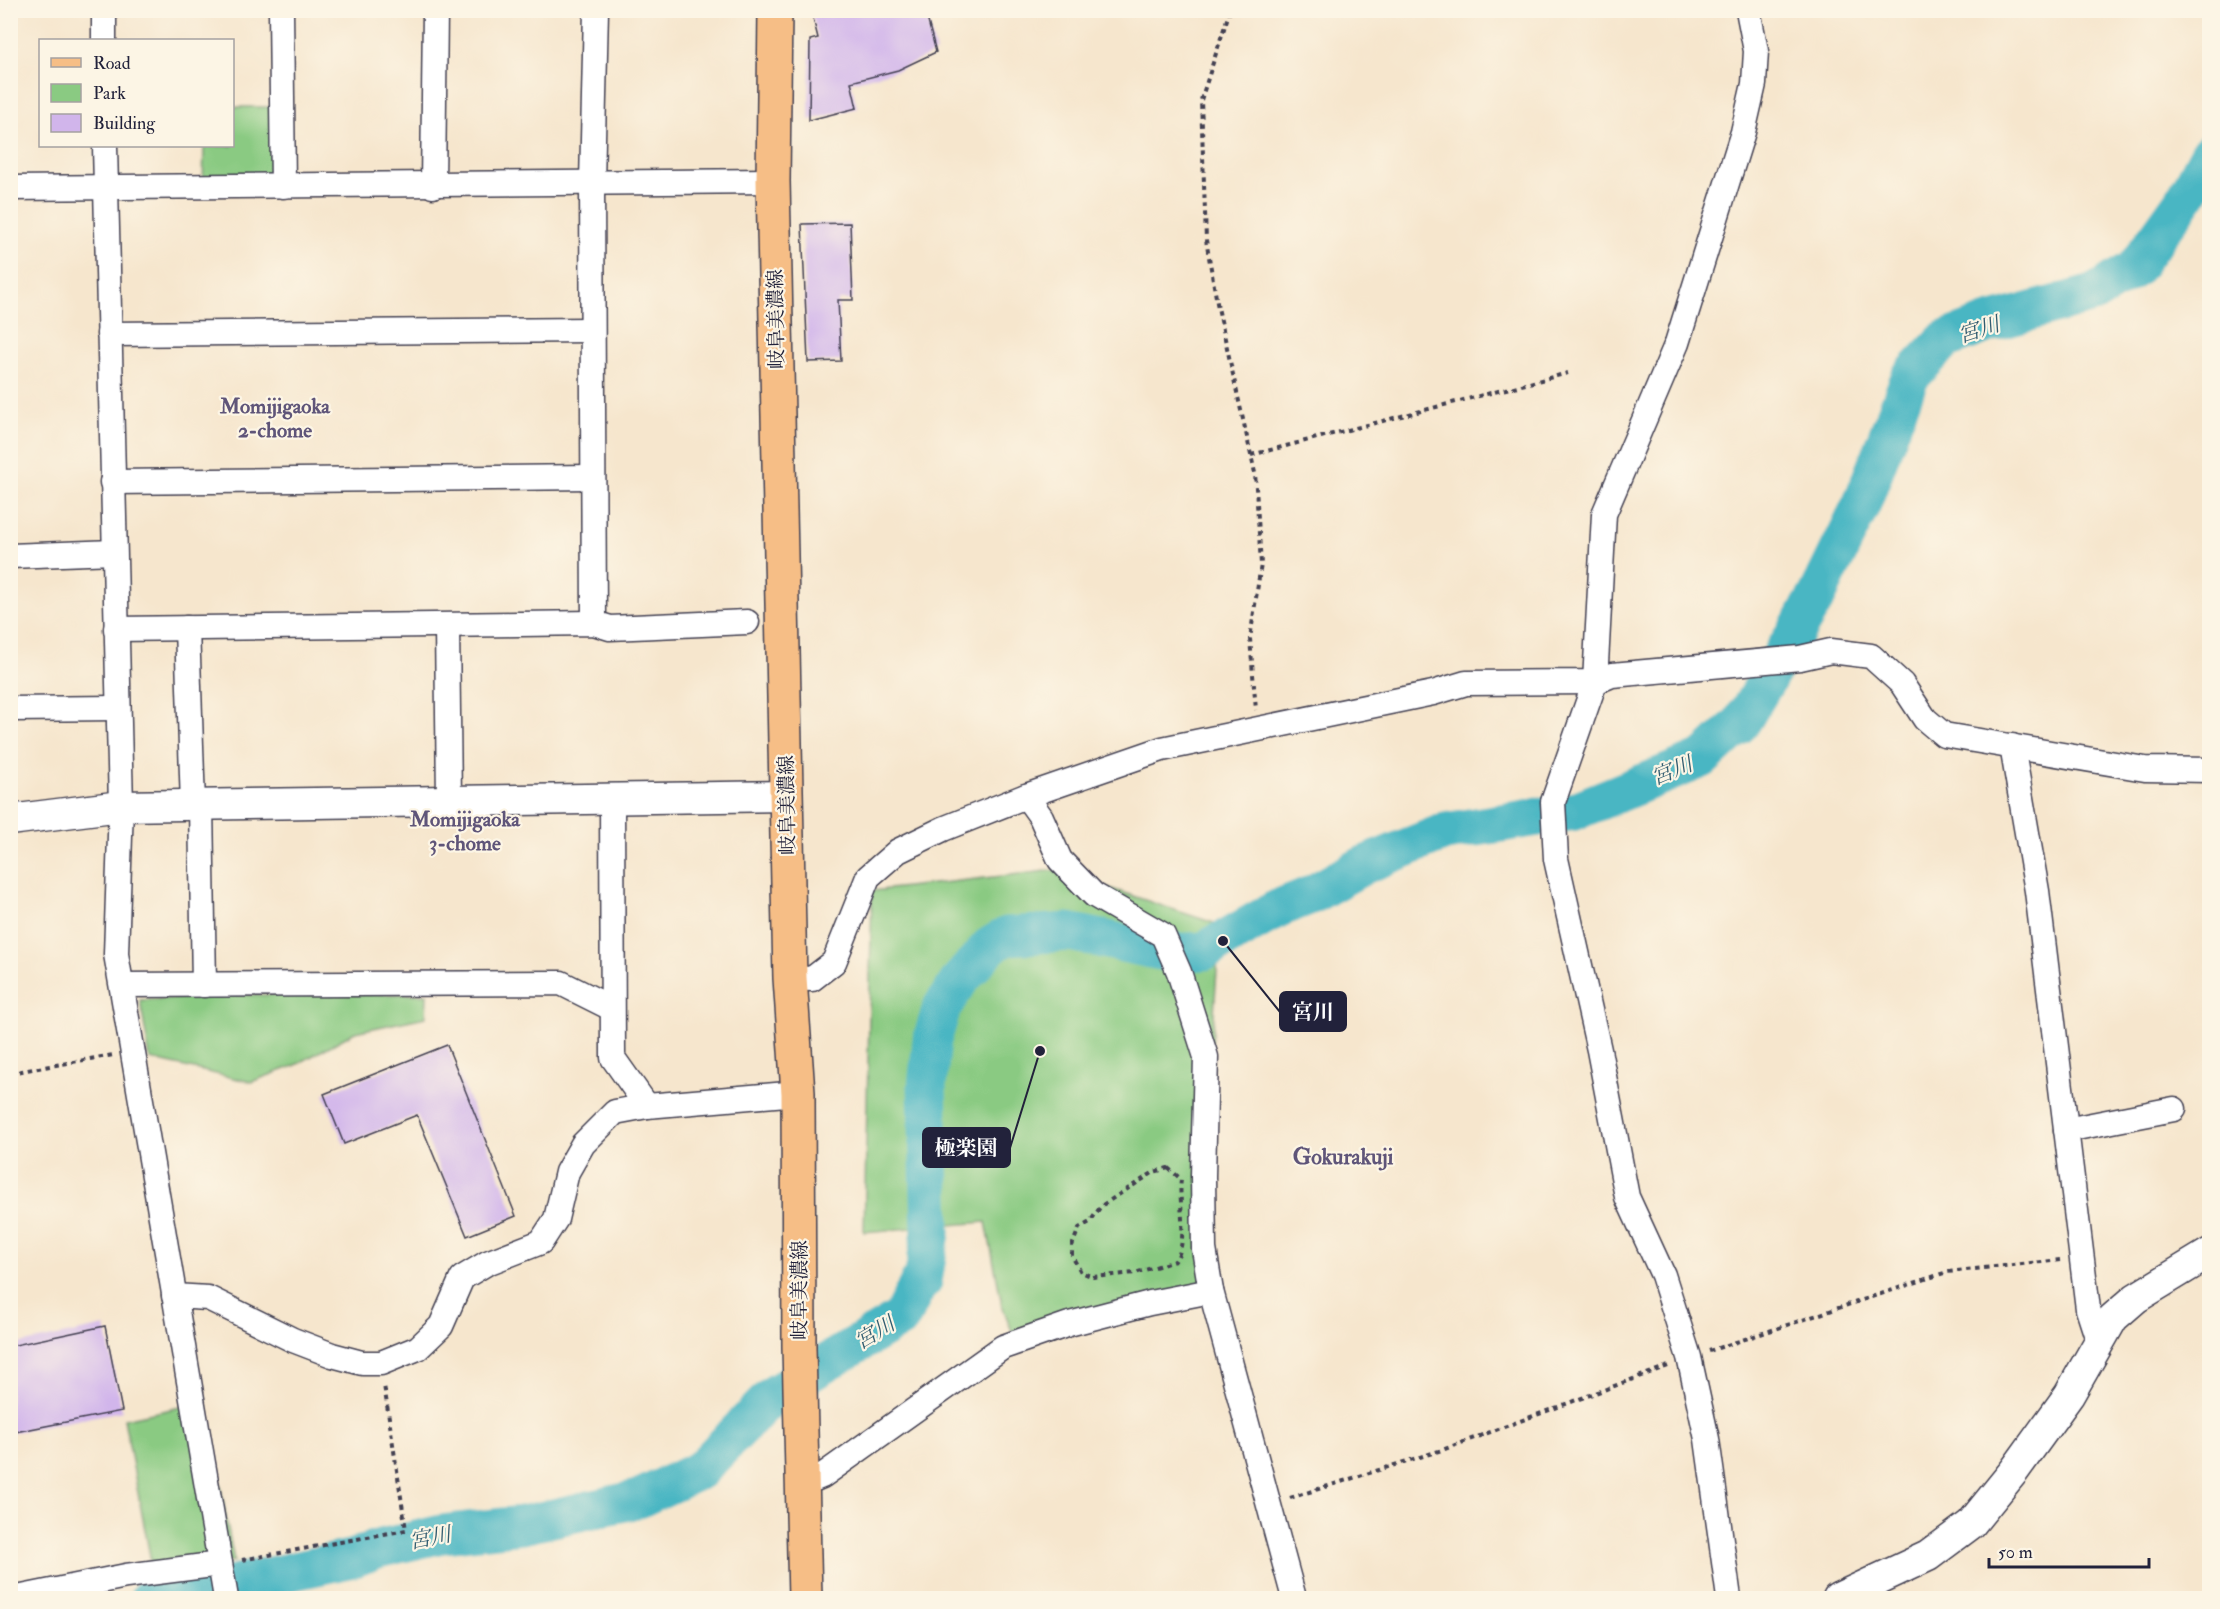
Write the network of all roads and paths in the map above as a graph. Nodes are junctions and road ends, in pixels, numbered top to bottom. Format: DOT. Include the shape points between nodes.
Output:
graph roads {
  1 [pos="104,10"];
  2 [pos="281,10"];
  3 [pos="435,10"];
  4 [pos="596,10"];
  5 [pos="775,10"];
  6 [pos="1230,10"];
  7 [pos="1748,10"];
  8 [pos="104,39"];
  9 [pos="105,147"];
  10 [pos="773,181"];
  11 [pos="592,183"];
  12 [pos="105,186"];
  13 [pos="283,186"];
  14 [pos="433,186"];
  15 [pos="10,188"];
  16 [pos="592,330"];
  17 [pos="109,334"];
  18 [pos="1568,373"];
  19 [pos="1251,455"];
  20 [pos="592,477"];
  21 [pos="112,482"];
  22 [pos="114,552"];
  23 [pos="10,556"];
  24 [pos="747,622"];
  25 [pos="594,623"];
  26 [pos="447,626"];
  27 [pos="187,628"];
  28 [pos="116,629"];
  29 [pos="1595,682"];
  30 [pos="118,708"];
  31 [pos="10,709"];
  32 [pos="1257,729"];
  33 [pos="2012,746"];
  34 [pos="2210,770"];
  35 [pos="787,796"];
  36 [pos="1026,796"];
  37 [pos="612,800"];
  38 [pos="449,801"];
  39 [pos="197,805"];
  40 [pos="121,806"];
  41 [pos="10,819"];
  42 [pos="790,978"];
  43 [pos="122,985"];
  44 [pos="204,986"];
  45 [pos="611,1008"];
  46 [pos="135,1052"];
  47 [pos="10,1073"];
  48 [pos="798,1093"];
  49 [pos="647,1106"];
  50 [pos="2174,1109"];
  51 [pos="2066,1130"];
  52 [pos="1181,1179"];
  53 [pos="2210,1253"];
  54 [pos="2082,1257"];
  55 [pos="1211,1291"];
  56 [pos="174,1296"];
  57 [pos="2099,1343"];
  58 [pos="1689,1357"];
  59 [pos="381,1363"];
  60 [pos="803,1484"];
  61 [pos="1269,1505"];
  62 [pos="221,1569"];
  63 [pos="1871,1591"];
  64 [pos="17,1599"];
  65 [pos="226,1599"];
  66 [pos="806,1599"];
  67 [pos="1294,1599"];
  68 [pos="1729,1599"];
  69 [pos="1838,1599"];
  1 -- 8 [label="street"];
  2 -- 13 [label="street"];
  3 -- 14 [label="street"];
  4 -- 11 [label="street"];
  5 -- 10 [label="main road, 岐阜美濃線"];
  6 -- 19 [label="path" via="1201,100 1206,240"];
  7 -- 29 [label="street" via="1756,51 1754,84 1743,132 1677,344 1604,514"];
  9 -- 12 [label="street"];
  10 -- 11 [label="street"];
  10 -- 35 [label="main road, 岐阜美濃線"];
  11 -- 14 [label="street"];
  11 -- 16 [label="street"];
  12 -- 13 [label="street"];
  12 -- 15 [label="street"];
  12 -- 17 [label="street"];
  13 -- 14 [label="street"];
  16 -- 17 [label="street"];
  16 -- 20 [label="street"];
  17 -- 21 [label="street"];
  18 -- 19 [label="path"];
  19 -- 32 [label="path" via="1261,564 1250,639"];
  20 -- 21 [label="street"];
  20 -- 25 [label="street"];
  21 -- 22 [label="street"];
  22 -- 23 [label="street"];
  22 -- 28 [label="street"];
  24 -- 25 [label="street" via="610,628"];
  25 -- 26 [label="street"];
  26 -- 27 [label="street"];
  26 -- 38 [label="street"];
  27 -- 28 [label="street"];
  27 -- 39 [label="street"];
  28 -- 30 [label="street"];
  29 -- 32 [label="street" via="1466,683 1421,696"];
  29 -- 33 [label="street" via="1612,675 1800,658 1831,651 1871,656 1902,684 1925,719 1944,735"];
  29 -- 58 [label="street" via="1553,802 1556,859 1627,1197 1663,1275"];
  30 -- 31 [label="street"];
  30 -- 40 [label="street"];
  32 -- 36 [label="street" via="1162,749"];
  33 -- 34 [label="street" via="2145,769"];
  33 -- 51 [label="street" via="2037,891"];
  35 -- 37 [label="street"];
  35 -- 42 [label="main road, 岐阜美濃線"];
  36 -- 42 [label="street" via="898,851 868,877 834,962 812,979"];
  36 -- 55 [label="street" via="1041,817 1060,860 1094,895 1163,935 1179,972 1206,1057 1204,1249"];
  37 -- 38 [label="street"];
  37 -- 45 [label="street"];
  38 -- 39 [label="street"];
  39 -- 40 [label="street"];
  39 -- 44 [label="street"];
  40 -- 41 [label="street"];
  40 -- 43 [label="street" via="116,931"];
  42 -- 48 [label="main road, 岐阜美濃線"];
  43 -- 44 [label="street"];
  43 -- 46 [label="street"];
  44 -- 45 [label="street" via="561,982"];
  45 -- 49 [label="street" via="614,1058"];
  46 -- 47 [label="path"];
  46 -- 56 [label="street"];
  48 -- 49 [label="street"];
  48 -- 60 [label="main road, 岐阜美濃線"];
  49 -- 59 [label="street" via="615,1113 583,1144 567,1172 556,1219 541,1242 487,1263 462,1278 441,1326 418,1348"];
  50 -- 51 [label="street"];
  51 -- 54 [label="street"];
  52 -- 52 [label="path" via="1168,1168 1161,1169 1101,1206 1090,1222 1079,1228 1072,1246 1072,1256 1081,1272 1093,1277 1119,1275 1175,1261 1181,1238"];
  53 -- 57 [label="street" via="2136,1298 2113,1318"];
  54 -- 57 [label="street" via="2088,1309"];
  54 -- 58 [label="path" via="1947,1272"];
  55 -- 60 [label="street" via="1069,1324 1003,1347 822,1476"];
  55 -- 61 [label="street"];
  56 -- 59 [label="street" via="208,1298 293,1340 342,1358"];
  56 -- 62 [label="street"];
  57 -- 63 [label="street" via="2069,1395 1971,1524 1928,1557"];
  58 -- 61 [label="path" via="1442,1450"];
  58 -- 68 [label="street" via="1707,1439"];
  59 -- 62 [label="path" via="406,1530"];
  60 -- 66 [label="main road, 岐阜美濃線"];
  61 -- 67 [label="street"];
  62 -- 64 [label="street" via="126,1576"];
  62 -- 65 [label="street"];
  63 -- 69 [label="street"];
}
